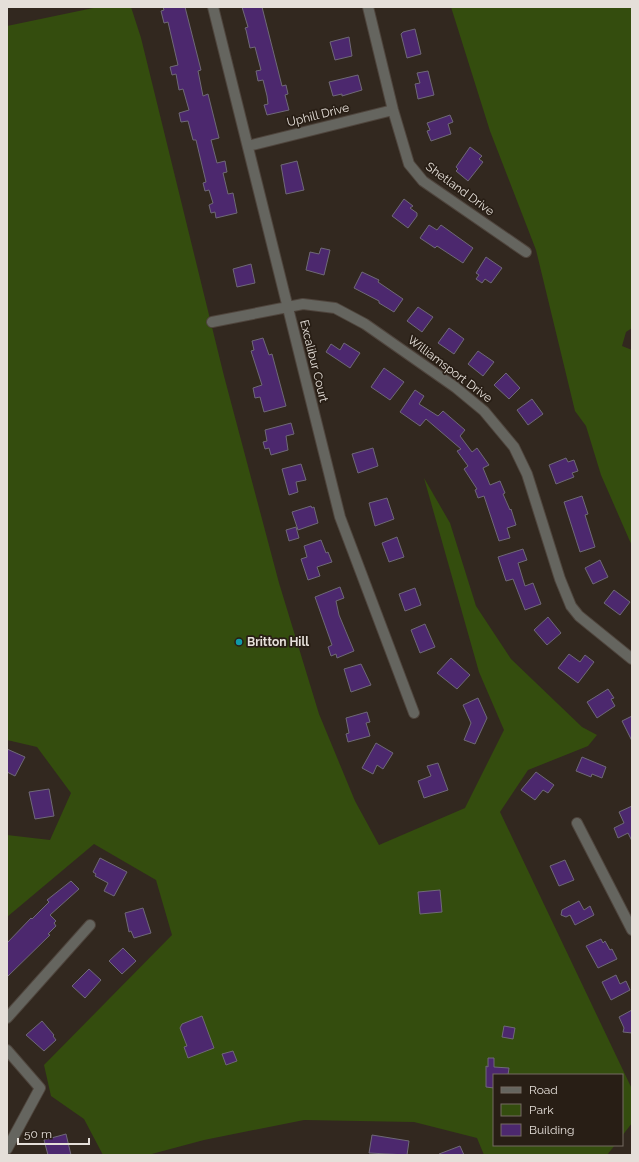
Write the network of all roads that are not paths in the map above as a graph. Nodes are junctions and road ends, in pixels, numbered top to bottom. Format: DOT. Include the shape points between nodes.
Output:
graph roads {
  1 [pos="213,7"];
  2 [pos="368,7"];
  3 [pos="393,110"];
  4 [pos="248,146"];
  5 [pos="526,252"];
  6 [pos="287,306"];
  7 [pos="212,322"];
  8 [pos="632,660"];
  9 [pos="414,713"];
  10 [pos="577,823"];
  11 [pos="90,925"];
  12 [pos="632,930"];
  13 [pos="7,1018"];
  14 [pos="7,1050"];
  15 [pos="7,1149"];
  1 -- 4 [label="street, Excalibur Court"];
  2 -- 3 [label="street"];
  3 -- 4 [label="street, Uphill Drive"];
  3 -- 5 [label="street, Shetland Drive" via="409,164 417,175"];
  4 -- 6 [label="street, Excalibur Court"];
  6 -- 7 [label="street, Williamsport Drive"];
  6 -- 8 [label="street, Williamsport Drive" via="303,304 335,308 366,324 455,386 484,411 514,448 527,474 571,606 579,616"];
  6 -- 9 [label="street, Excalibur Court" via="340,517"];
  10 -- 12 [label="street"];
  11 -- 13 [label="street"];
  14 -- 15 [label="street" via="40,1088"];
}
